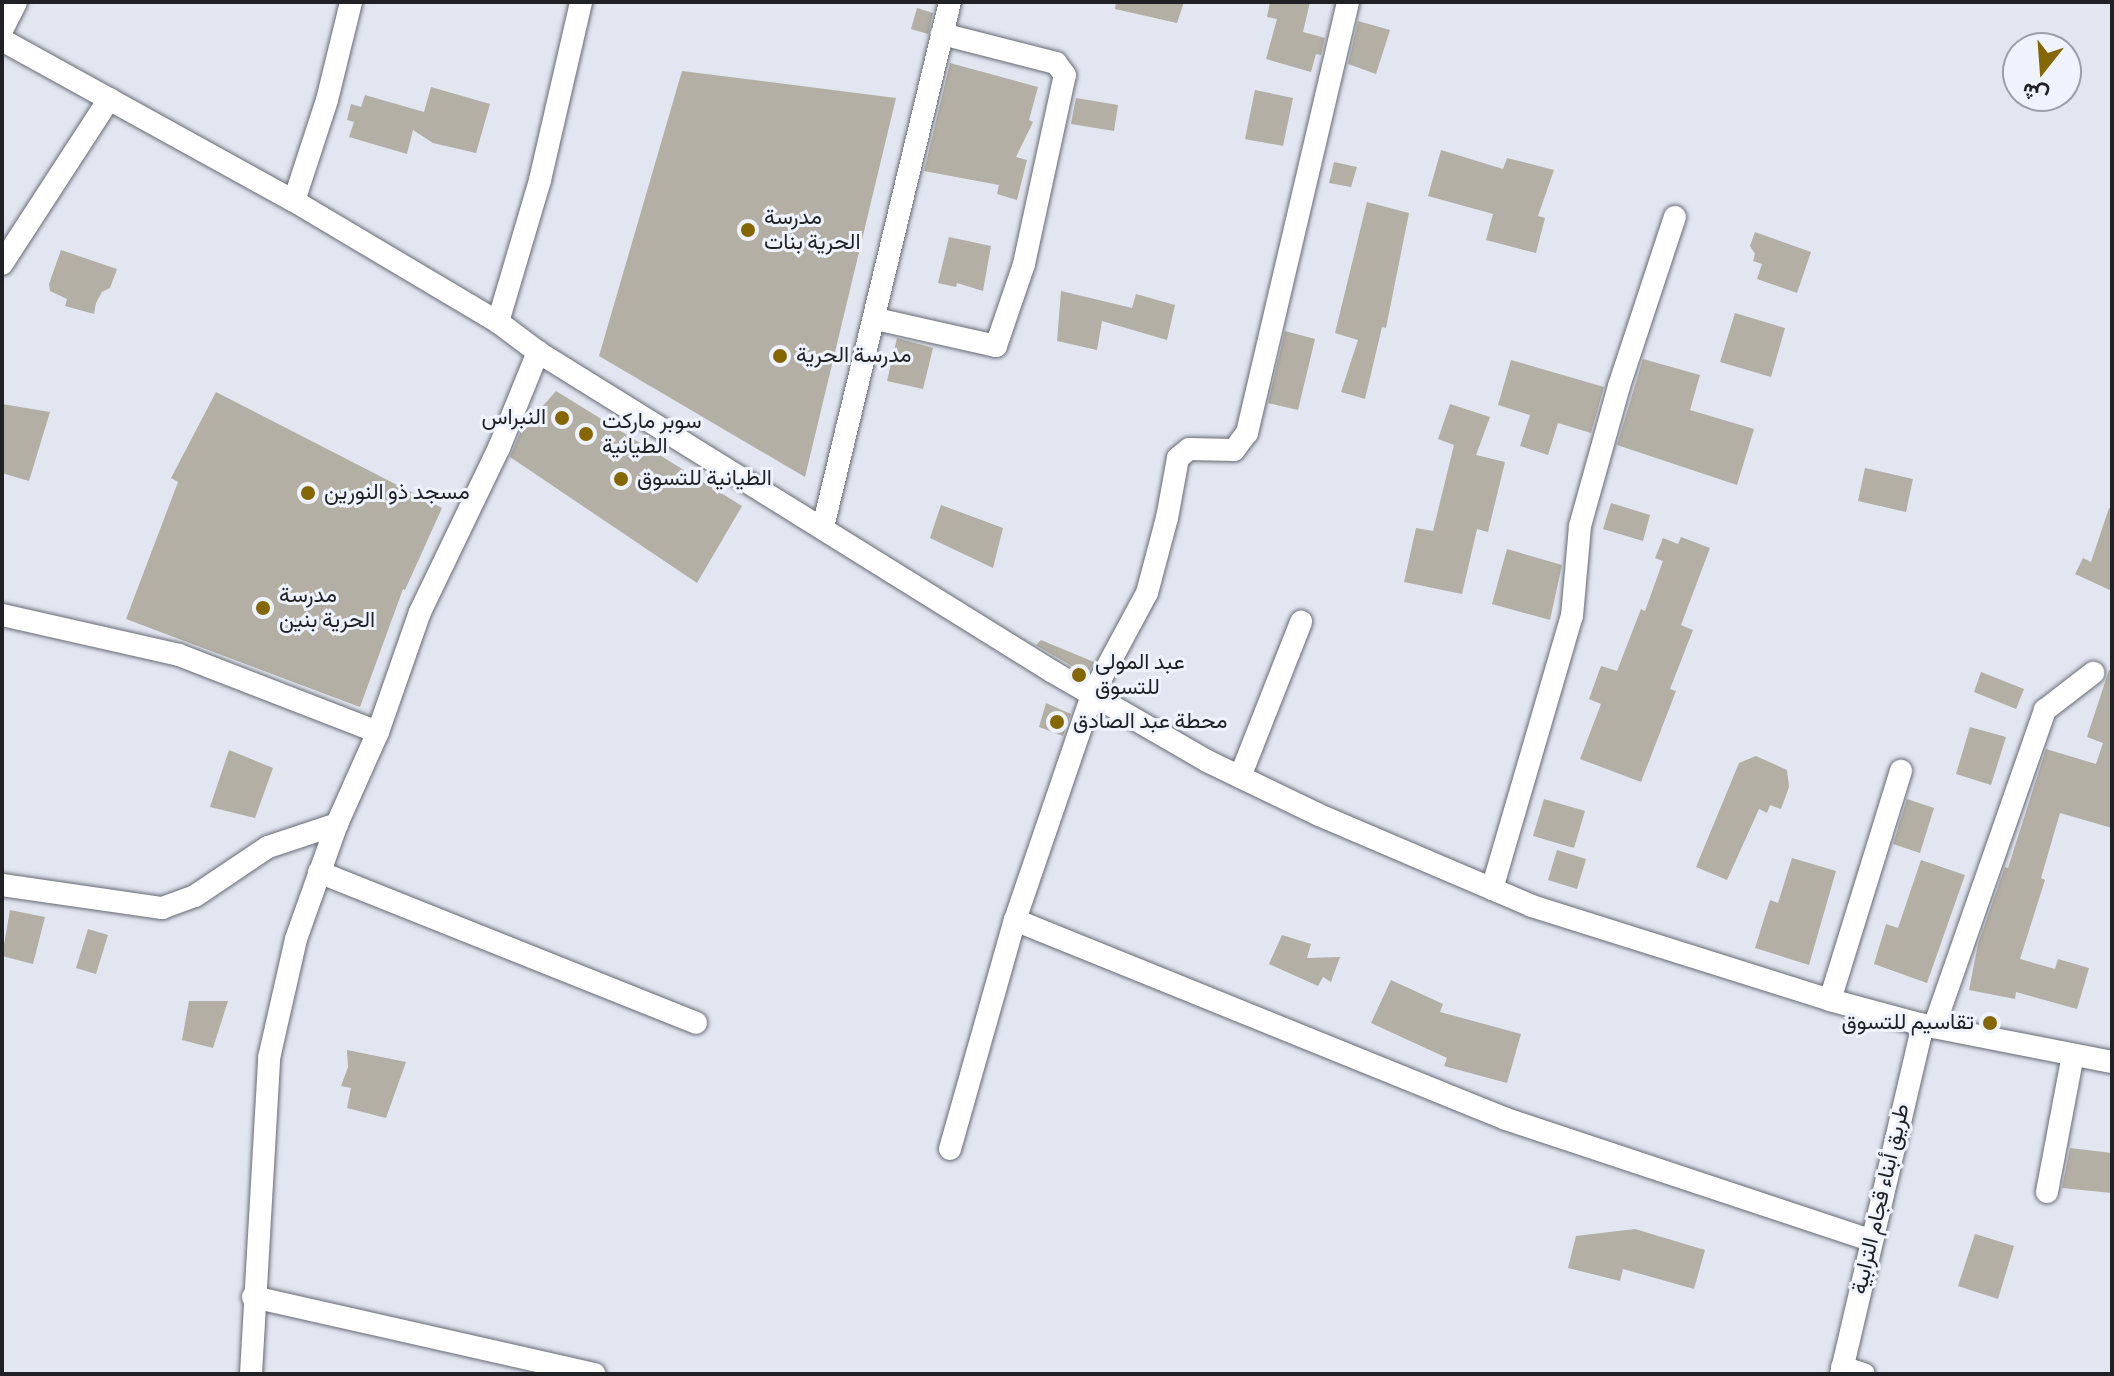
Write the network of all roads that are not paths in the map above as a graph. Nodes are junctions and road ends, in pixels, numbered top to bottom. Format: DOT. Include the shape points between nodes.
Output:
graph roads {
  1 [pos="16,2"];
  2 [pos="351,2"];
  3 [pos="581,2"];
  4 [pos="950,2"];
  5 [pos="1348,2"];
  6 [pos="2,30"];
  7 [pos="942,34"];
  8 [pos="2,40"];
  9 [pos="109,99"];
  10 [pos="294,201"];
  11 [pos="1675,217"];
  12 [pos="2,264"];
  13 [pos="876,319"];
  14 [pos="498,322"];
  15 [pos="538,352"];
  16 [pos="823,527"];
  17 [pos="2,615"];
  18 [pos="1301,622"];
  19 [pos="2093,673"];
  20 [pos="1092,695"];
  21 [pos="378,732"];
  22 [pos="1901,771"];
  23 [pos="1240,777"];
  24 [pos="337,824"];
  25 [pos="319,872"];
  26 [pos="2,885"];
  27 [pos="1492,889"];
  28 [pos="1015,920"];
  29 [pos="1830,1000"];
  30 [pos="696,1023"];
  31 [pos="1928,1026"];
  32 [pos="2073,1055"];
  33 [pos="2111,1058"];
  34 [pos="950,1149"];
  35 [pos="2047,1192"];
  36 [pos="1870,1240"];
  37 [pos="253,1297"];
  38 [pos="1842,1371"];
  39 [pos="251,1374"];
  40 [pos="594,1374"];
  41 [pos="1864,1374"];
  1 -- 6 [label="street"];
  2 -- 10 [label="street"];
  3 -- 14 [label="street" via="540,180"];
  4 -- 7 [label="street"];
  5 -- 20 [label="street" via="1247,433 1234,450 1189,449 1178,458 1147,593"];
  7 -- 13 [label="street"];
  7 -- 13 [label="street" via="1056,63 1065,75 1024,264 996,346"];
  8 -- 9 [label="street"];
  9 -- 10 [label="street"];
  9 -- 12 [label="street"];
  10 -- 14 [label="street"];
  11 -- 27 [label="street" via="1580,526 1572,616"];
  13 -- 16 [label="street"];
  14 -- 15 [label="street"];
  15 -- 16 [label="street"];
  15 -- 21 [label="street" via="499,448 420,612"];
  16 -- 20 [label="street"];
  17 -- 21 [label="street" via="179,655"];
  18 -- 23 [label="street"];
  19 -- 31 [label="street, طريق أبناء قجام الترابية" via="2045,710"];
  20 -- 23 [label="street"];
  20 -- 28 [label="street"];
  21 -- 24 [label="street"];
  22 -- 29 [label="street"];
  23 -- 27 [label="street"];
  24 -- 25 [label="street"];
  24 -- 26 [label="street" via="268,847 195,896 162,908"];
  25 -- 30 [label="street"];
  25 -- 37 [label="street" via="296,939 269,1058"];
  27 -- 29 [label="street"];
  28 -- 34 [label="street"];
  28 -- 36 [label="street" via="1506,1119"];
  29 -- 31 [label="street"];
  31 -- 32 [label="street"];
  31 -- 36 [label="street, طريق أبناء قجام الترابية"];
  32 -- 33 [label="street"];
  32 -- 35 [label="street"];
  36 -- 38 [label="street, طريق أبناء قجام الترابية"];
  37 -- 39 [label="street"];
  37 -- 40 [label="street"];
  38 -- 41 [label="street"];
}
